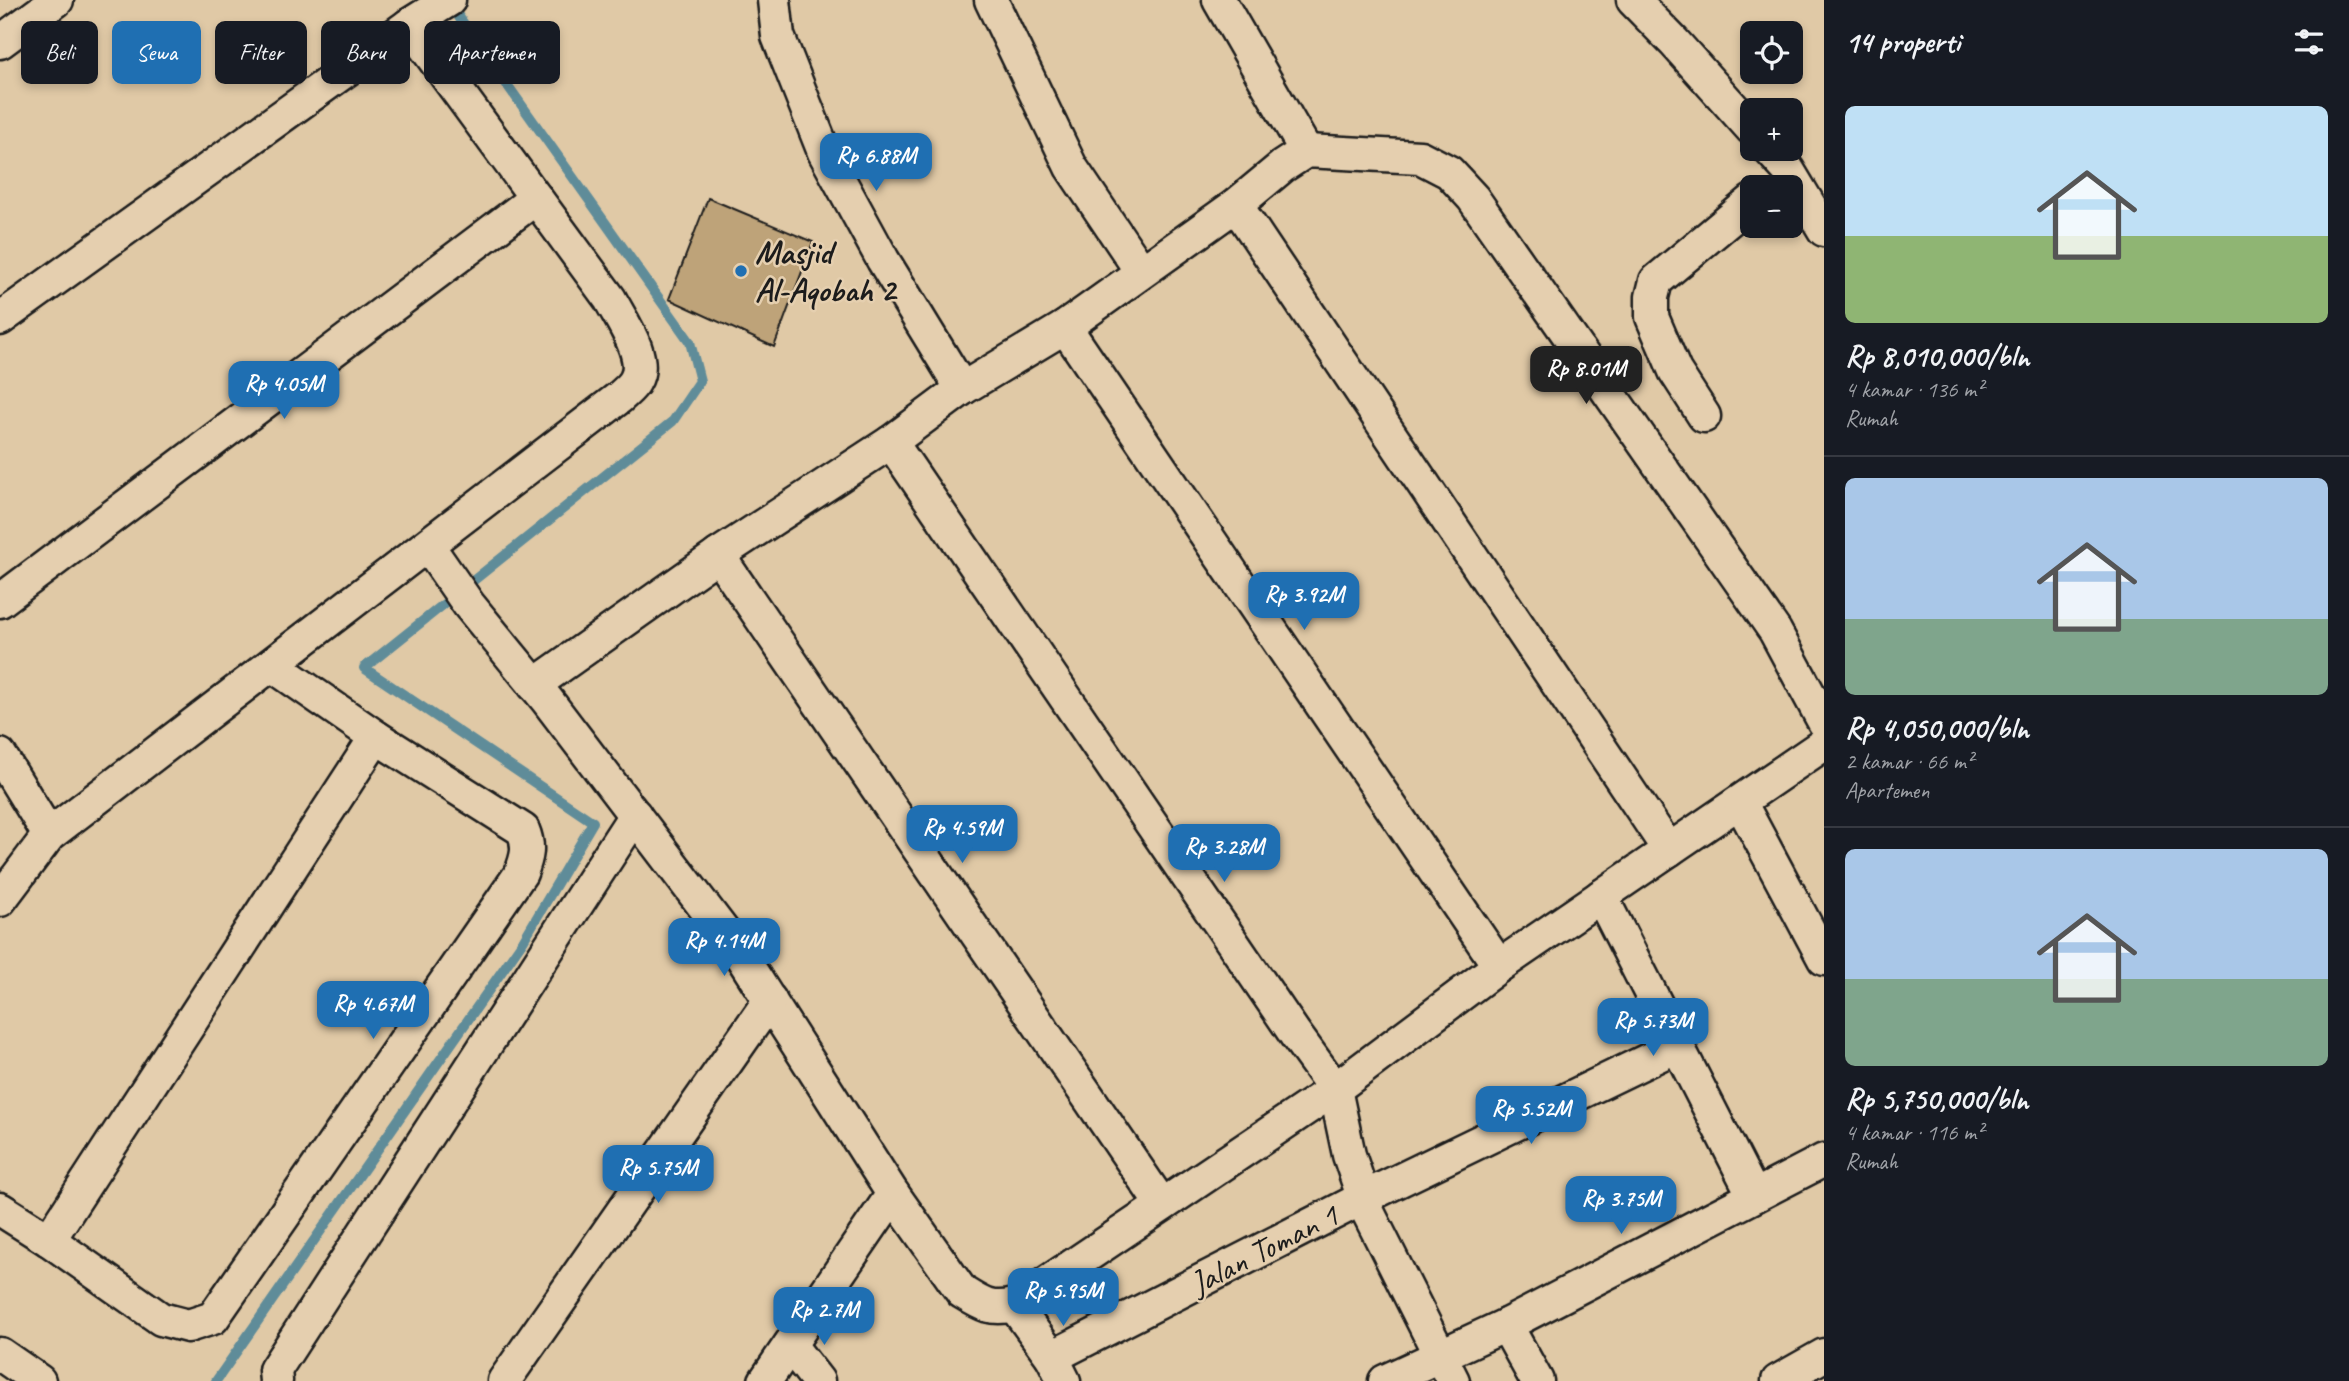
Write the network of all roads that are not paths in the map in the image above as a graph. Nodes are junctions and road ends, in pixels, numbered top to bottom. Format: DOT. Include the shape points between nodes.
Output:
graph roads {
  1 [pos="57,0"];
  2 [pos="774,0"];
  3 [pos="991,0"];
  4 [pos="1219,0"];
  5 [pos="1633,0"];
  6 [pos="428,13"];
  7 [pos="2,36"];
  8 [pos="1740,116"];
  9 [pos="1306,151"];
  10 [pos="1775,169"];
  11 [pos="536,198"];
  12 [pos="1236,205"];
  13 [pos="1740,211"];
  14 [pos="1824,230"];
  15 [pos="1140,271"];
  16 [pos="0,320"];
  17 [pos="1065,327"];
  18 [pos="961,389"];
  19 [pos="1704,416"];
  20 [pos="891,442"];
  21 [pos="718,555"];
  22 [pos="436,556"];
  23 [pos="0,601"];
  24 [pos="272,665"];
  25 [pos="534,685"];
  26 [pos="1824,722"];
  27 [pos="376,737"];
  28 [pos="1824,744"];
  29 [pos="0,755"];
  30 [pos="1740,802"];
  31 [pos="635,815"];
  32 [pos="48,835"];
  33 [pos="1669,850"];
  34 [pos="1601,896"];
  35 [pos="0,900"];
  36 [pos="1824,959"];
  37 [pos="1499,966"];
  38 [pos="770,1000"];
  39 [pos="1676,1046"];
  40 [pos="1335,1089"];
  41 [pos="1824,1160"];
  42 [pos="893,1194"];
  43 [pos="1754,1196"];
  44 [pos="1363,1198"];
  45 [pos="1162,1205"];
  46 [pos="0,1209"];
  47 [pos="49,1240"];
  48 [pos="1014,1306"];
  49 [pos="1506,1325"];
  50 [pos="790,1345"];
  51 [pos="0,1354"];
  52 [pos="1824,1355"];
  53 [pos="1058,1369"];
  54 [pos="1447,1369"];
  55 [pos="39,1381"];
  56 [pos="276,1381"];
  57 [pos="504,1381"];
  58 [pos="765,1381"];
  59 [pos="818,1381"];
  60 [pos="1385,1381"];
  61 [pos="1537,1381"];
  62 [pos="1778,1381"];
  1 -- 7 [label="street"];
  2 -- 18 [label="street" via="778,36 824,152"];
  3 -- 15 [label="street" via="1070,167"];
  4 -- 9 [label="street"];
  5 -- 8 [label="street"];
  6 -- 11 [label="street"];
  6 -- 16 [label="street"];
  9 -- 12 [label="street"];
  9 -- 26 [label="street" via="1420,157 1449,172 1473,198 1775,632"];
  10 -- 14 [label="street"];
  11 -- 22 [label="street" via="610,299 636,346 636,381"];
  11 -- 23 [label="street"];
  12 -- 15 [label="street"];
  12 -- 33 [label="street"];
  13 -- 19 [label="street" via="1656,281 1652,297 1652,317 1675,371"];
  15 -- 17 [label="street"];
  17 -- 18 [label="street"];
  17 -- 37 [label="street"];
  18 -- 20 [label="street"];
  20 -- 21 [label="street"];
  20 -- 40 [label="street"];
  21 -- 25 [label="street"];
  21 -- 45 [label="street"];
  22 -- 24 [label="street"];
  22 -- 25 [label="street"];
  24 -- 27 [label="street"];
  24 -- 32 [label="street"];
  25 -- 31 [label="street"];
  27 -- 47 [label="street"];
  27 -- 47 [label="street" via="523,831 528,843 521,873 213,1318 188,1326 161,1319"];
  28 -- 30 [label="street"];
  29 -- 32 [label="street"];
  30 -- 33 [label="street"];
  30 -- 36 [label="street"];
  31 -- 38 [label="street"];
  31 -- 56 [label="street" via="275,1370"];
  32 -- 35 [label="street"];
  33 -- 34 [label="street"];
  34 -- 37 [label="street"];
  34 -- 39 [label="street"];
  37 -- 40 [label="street"];
  38 -- 42 [label="street"];
  38 -- 57 [label="street"];
  39 -- 43 [label="street"];
  39 -- 44 [label="street, Jalan Toman 1"];
  40 -- 44 [label="street"];
  40 -- 45 [label="street"];
  41 -- 43 [label="street"];
  42 -- 48 [label="street" via="961,1292 997,1310"];
  42 -- 50 [label="street"];
  43 -- 49 [label="street"];
  44 -- 53 [label="street, Jalan Toman 1"];
  44 -- 54 [label="street"];
  45 -- 48 [label="street"];
  46 -- 47 [label="street"];
  48 -- 53 [label="street"];
  49 -- 54 [label="street"];
  49 -- 61 [label="street"];
  50 -- 58 [label="street"];
  50 -- 59 [label="street"];
  51 -- 55 [label="street"];
  52 -- 62 [label="street"];
  54 -- 60 [label="street"];
}
